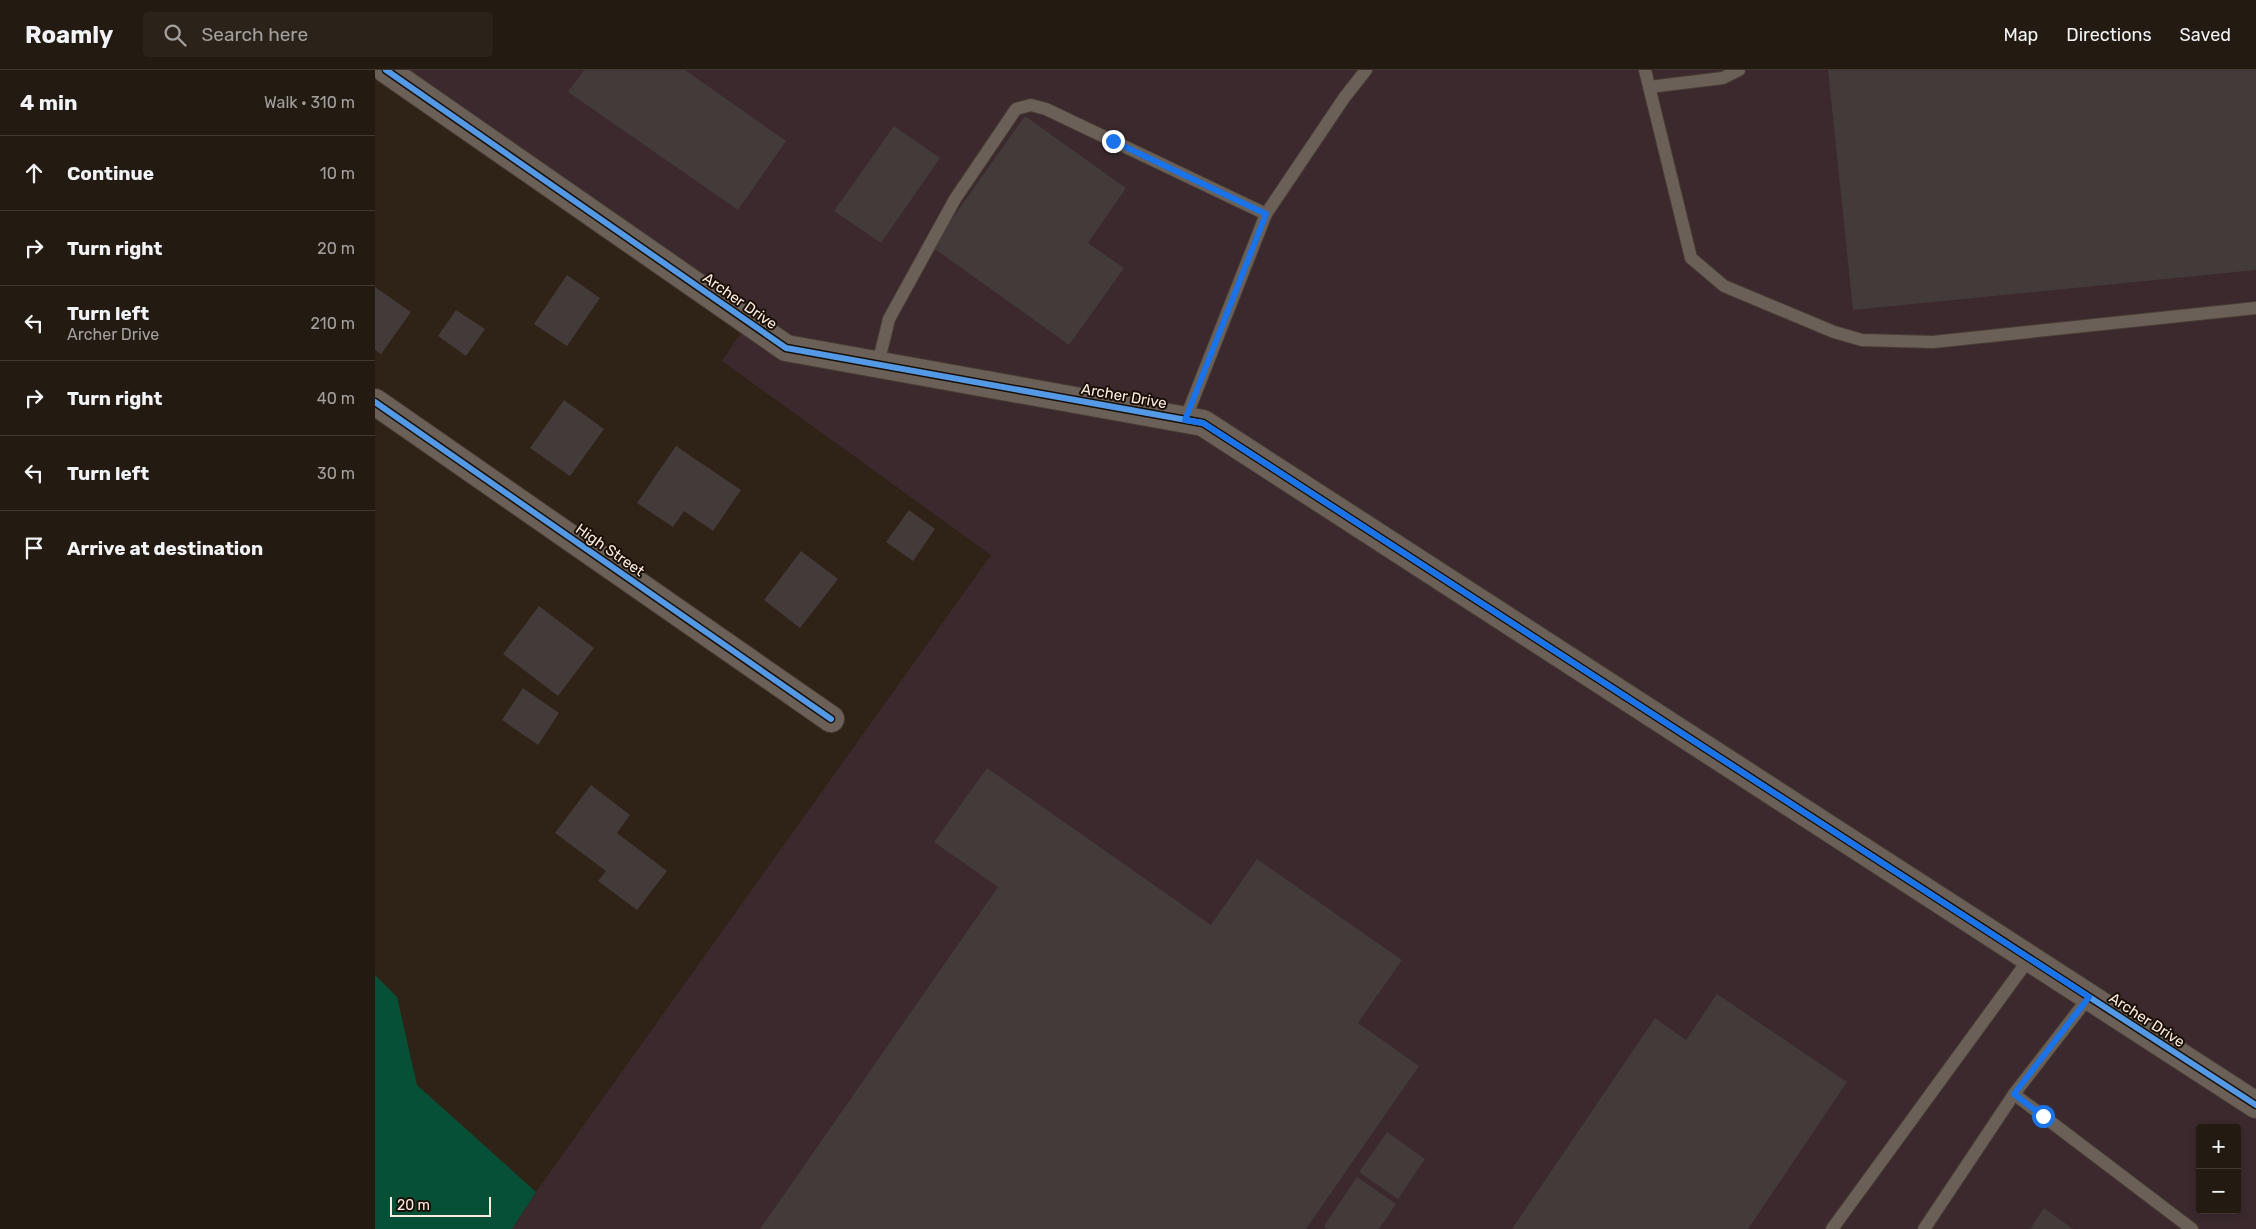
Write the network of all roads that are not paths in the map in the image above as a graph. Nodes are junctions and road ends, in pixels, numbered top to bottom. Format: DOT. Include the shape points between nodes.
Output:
graph roads {
  1 [pos="386,70"];
  2 [pos="1366,70"];
  3 [pos="1645,70"];
  4 [pos="1739,70"];
  5 [pos="1649,87"];
  6 [pos="1266,214"];
  7 [pos="2256,308"];
  8 [pos="878,364"];
  9 [pos="375,402"];
  10 [pos="1185,420"];
  11 [pos="831,718"];
  12 [pos="2029,959"];
  13 [pos="2089,997"];
  14 [pos="2014,1094"];
  15 [pos="2256,1106"];
  16 [pos="1832,1229"];
  17 [pos="1924,1229"];
  18 [pos="2192,1229"];
  1 -- 8 [label="street, Archer Drive" via="786,348"];
  2 -- 6 [label="lane" via="1343,98"];
  3 -- 5 [label="lane"];
  4 -- 5 [label="lane" via="1723,78"];
  5 -- 7 [label="lane" via="1691,258 1724,286 1834,332 1862,340 1933,342"];
  6 -- 8 [label="lane" via="1046,109 1031,105 1016,109 955,200 889,319"];
  6 -- 10 [label="lane"];
  8 -- 10 [label="street, Archer Drive"];
  9 -- 11 [label="street, High Street"];
  10 -- 12 [label="street, Archer Drive" via="1203,423"];
  12 -- 13 [label="street, Archer Drive"];
  12 -- 16 [label="lane"];
  13 -- 14 [label="lane"];
  13 -- 15 [label="street, Archer Drive"];
  14 -- 17 [label="lane"];
  14 -- 18 [label="lane"];
}
